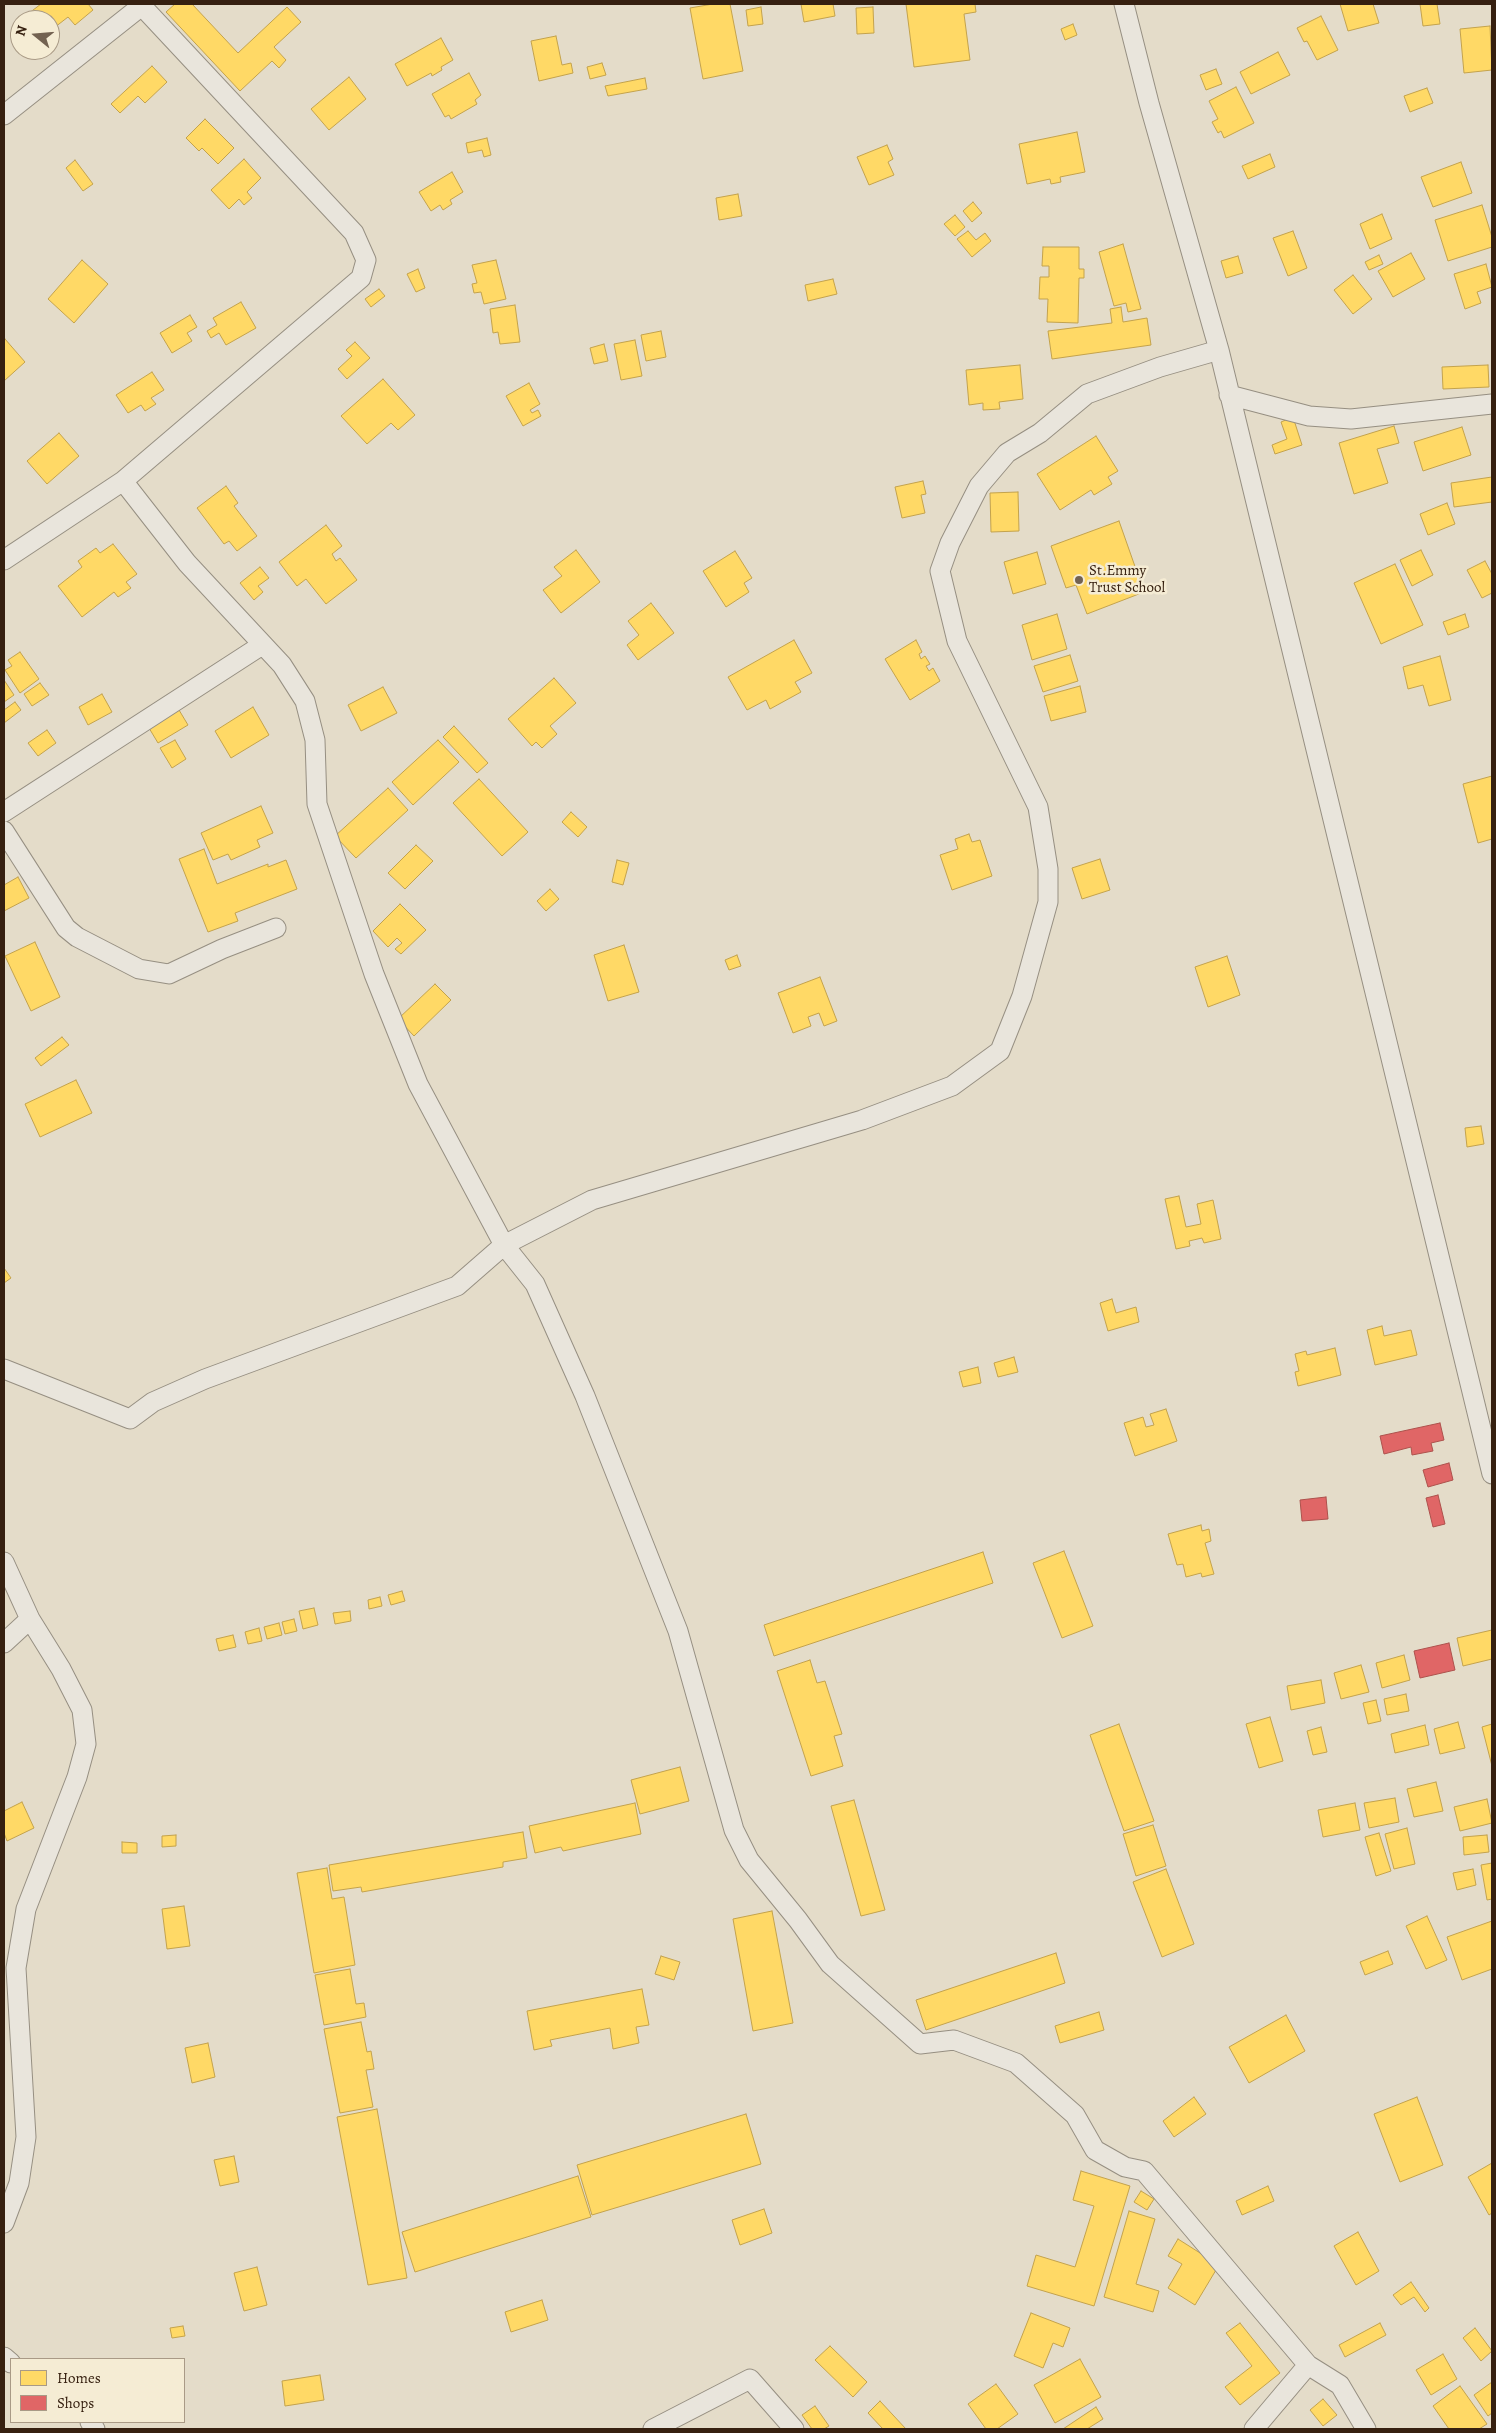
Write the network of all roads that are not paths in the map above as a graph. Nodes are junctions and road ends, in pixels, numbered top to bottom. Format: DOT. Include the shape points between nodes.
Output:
graph roads {
  1 [pos="142,4"];
  2 [pos="1124,4"];
  3 [pos="4,115"];
  4 [pos="1219,350"];
  5 [pos="1229,395"];
  6 [pos="1492,404"];
  7 [pos="123,481"];
  8 [pos="4,560"];
  9 [pos="262,645"];
  10 [pos="4,812"];
  11 [pos="4,831"];
  12 [pos="276,928"];
  13 [pos="504,1245"];
  14 [pos="4,1369"];
  15 [pos="1489,1446"];
  16 [pos="1492,1474"];
  17 [pos="4,1562"];
  18 [pos="30,1619"];
  19 [pos="4,1643"];
  20 [pos="4,2223"];
  21 [pos="1308,2365"];
  22 [pos="653,2429"];
  23 [pos="794,2429"];
  24 [pos="1254,2429"];
  25 [pos="1366,2429"];
  1 -- 3 [label="street"];
  1 -- 7 [label="street" via="354,233 366,260 361,278 346,293"];
  2 -- 4 [label="street"];
  4 -- 5 [label="street"];
  4 -- 13 [label="street" via="1160,367 1087,394 1040,434 1006,453 979,486 950,543 940,571 957,641 1038,807 1048,869 1048,902 1022,996 1000,1050 952,1086 820,1134 592,1200"];
  5 -- 6 [label="street" via="1309,416 1351,419"];
  5 -- 15 [label="street"];
  7 -- 8 [label="street"];
  7 -- 9 [label="street" via="188,562"];
  9 -- 10 [label="street"];
  9 -- 13 [label="street" via="282,664 305,702 316,740 317,804 374,974 418,1084"];
  11 -- 12 [label="street" via="66,928 138,969 169,974"];
  13 -- 14 [label="street" via="457,1286 205,1379 153,1402 130,1419"];
  13 -- 21 [label="street" via="535,1284 585,1396 678,1631 734,1830 750,1860 830,1964 920,2044 954,2040 1016,2063 1075,2115 1095,2150 1125,2167 1144,2170"];
  15 -- 16 [label="street"];
  17 -- 18 [label="street"];
  18 -- 19 [label="street"];
  18 -- 20 [label="street" via="82,1710 86,1744 26,1909 23,1926 16,1968 26,2137 19,2183"];
  21 -- 24 [label="street"];
  21 -- 25 [label="street" via="1340,2385"];
  22 -- 23 [label="street" via="750,2379"];
}
